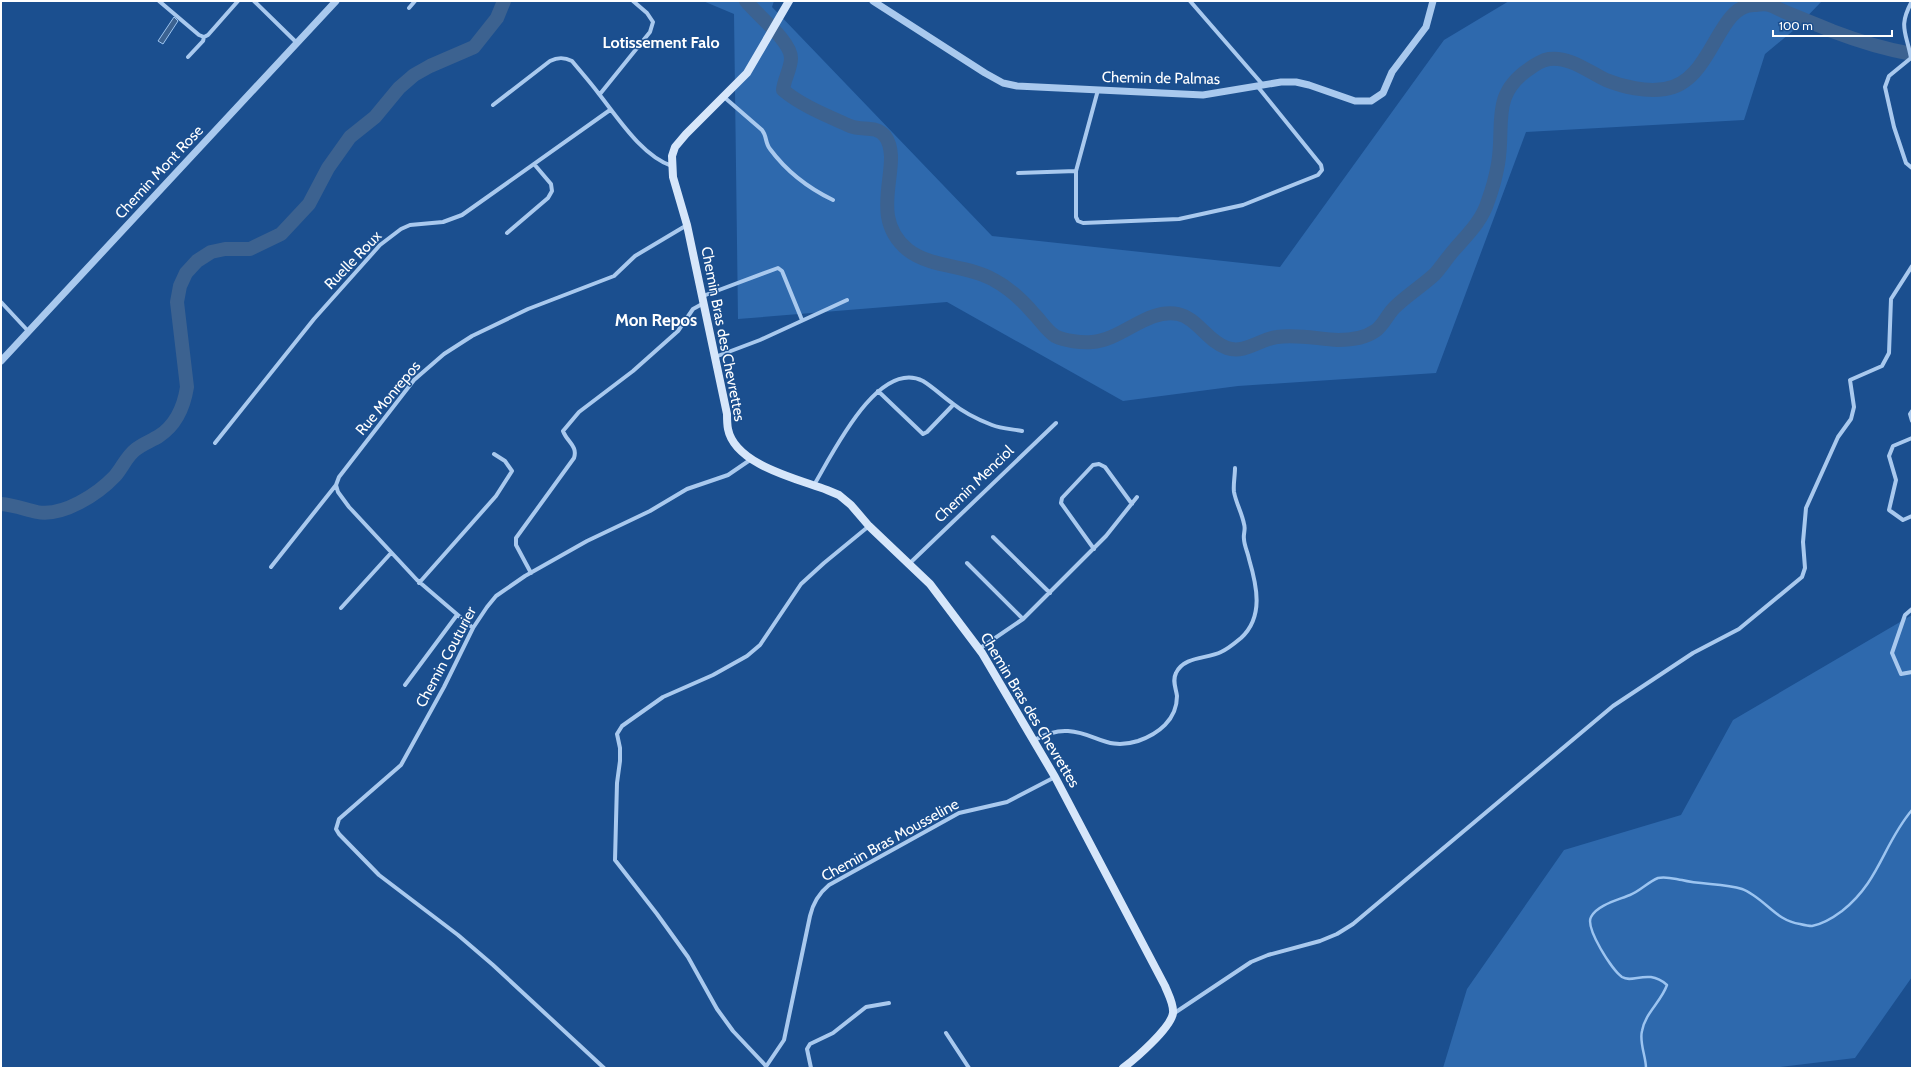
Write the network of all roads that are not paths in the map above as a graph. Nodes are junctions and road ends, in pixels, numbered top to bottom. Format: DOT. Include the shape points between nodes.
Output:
graph roads {
  1 [pos="158,1"];
  2 [pos="238,1"];
  3 [pos="254,1"];
  4 [pos="336,1"];
  5 [pos="415,1"];
  6 [pos="633,1"];
  7 [pos="788,1"];
  8 [pos="873,1"];
  9 [pos="1190,1"];
  10 [pos="1433,1"];
  11 [pos="1912,1"];
  12 [pos="409,8"];
  13 [pos="204,37"];
  14 [pos="297,43"];
  15 [pos="188,57"];
  16 [pos="1912,58"];
  17 [pos="1260,86"];
  18 [pos="1098,90"];
  19 [pos="600,94"];
  20 [pos="724,97"];
  21 [pos="493,105"];
  22 [pos="610,110"];
  23 [pos="534,164"];
  24 [pos="672,166"];
  25 [pos="1912,168"];
  26 [pos="1076,171"];
  27 [pos="1018,173"];
  28 [pos="833,200"];
  29 [pos="687,225"];
  30 [pos="507,233"];
  31 [pos="1912,266"];
  32 [pos="704,300"];
  33 [pos="847,300"];
  34 [pos="1,302"];
  35 [pos="802,320"];
  36 [pos="29,332"];
  37 [pos="715,358"];
  38 [pos="1,361"];
  39 [pos="878,391"];
  40 [pos="953,405"];
  41 [pos="1912,411"];
  42 [pos="1912,421"];
  43 [pos="1056,423"];
  44 [pos="1022,431"];
  45 [pos="1912,438"];
  46 [pos="215,443"];
  47 [pos="494,454"];
  48 [pos="750,460"];
  49 [pos="1235,468"];
  50 [pos="336,485"];
  51 [pos="814,485"];
  52 [pos="1137,498"];
  53 [pos="1132,504"];
  54 [pos="1912,516"];
  55 [pos="869,526"];
  56 [pos="993,537"];
  57 [pos="1094,549"];
  58 [pos="391,553"];
  59 [pos="910,563"];
  60 [pos="967,563"];
  61 [pos="270,567"];
  62 [pos="531,573"];
  63 [pos="419,583"];
  64 [pos="1050,593"];
  65 [pos="340,608"];
  66 [pos="1912,608"];
  67 [pos="457,614"];
  68 [pos="1023,619"];
  69 [pos="473,628"];
  70 [pos="979,649"];
  71 [pos="1912,672"];
  72 [pos="405,685"];
  73 [pos="1034,740"];
  74 [pos="1054,777"];
  75 [pos="890,1003"];
  76 [pos="1173,1014"];
  77 [pos="946,1033"];
  78 [pos="765,1067"];
  79 [pos="604,1068"];
  80 [pos="811,1068"];
  81 [pos="970,1068"];
  82 [pos="1123,1068"];
  1 -- 13 [label="street"];
  2 -- 13 [label="street"];
  3 -- 14 [label="street"];
  4 -- 14 [label="street, Chemin Mont Rose"];
  5 -- 12 [label="street"];
  6 -- 19 [label="street" via="653,22 650,32"];
  7 -- 20 [label="main road, Chemin Bras des Chevrettes" via="748,73"];
  8 -- 18 [label="street, Chemin de Palmas" via="984,73 1003,82 1033,87"];
  9 -- 17 [label="street"];
  10 -- 17 [label="street, Chemin de Palmas" via="1426,27 1398,63 1378,98 1363,102 1355,101 1296,82"];
  11 -- 16 [label="street" via="1904,16 1903,28"];
  13 -- 15 [label="street"];
  14 -- 36 [label="street, Chemin Mont Rose"];
  16 -- 25 [label="street" via="1889,76 1885,87 1894,127 1906,163"];
  17 -- 18 [label="street, Chemin de Palmas" via="1203,95"];
  17 -- 26 [label="street" via="1321,165 1322,170 1318,175 1243,205 1179,219 1083,223 1076,217"];
  18 -- 26 [label="street"];
  19 -- 21 [label="street" via="572,61 560,58 550,61"];
  19 -- 22 [label="street"];
  20 -- 24 [label="main road, Chemin Bras des Chevrettes" via="675,148"];
  20 -- 28 [label="street" via="762,130 769,148 794,174 809,188"];
  22 -- 23 [label="street, Ruelle Roux"];
  22 -- 24 [label="street" via="650,154 662,163"];
  23 -- 30 [label="street" via="551,184 552,191 548,198"];
  23 -- 46 [label="street, Ruelle Roux" via="462,215 443,222 410,225 380,245 314,319"];
  24 -- 29 [label="main road, Chemin Bras des Chevrettes"];
  26 -- 27 [label="street"];
  29 -- 32 [label="main road, Chemin Bras des Chevrettes"];
  29 -- 50 [label="street, Rue Monrepos" via="635,256 614,276 528,309 472,336 444,354 414,380 339,477"];
  31 -- 76 [label="street" via="1891,299 1889,353 1882,366 1850,380 1854,407 1851,419 1838,437 1806,508 1803,542 1805,568 1802,577 1739,629 1693,653 1613,706 1353,924 1320,941 1250,962"];
  32 -- 35 [label="street" via="774,267 782,272"];
  32 -- 37 [label="main road, Chemin Bras des Chevrettes"];
  32 -- 62 [label="street" via="693,309 682,327 644,361 579,412 566,426 563,431 576,452 574,458 516,538 516,545"];
  33 -- 35 [label="street"];
  34 -- 36 [label="street"];
  35 -- 37 [label="street"];
  36 -- 38 [label="street, Chemin Mont Rose"];
  37 -- 48 [label="main road, Chemin Bras des Chevrettes" via="728,430"];
  39 -- 40 [label="street, Chemin Menciol" via="893,381 917,379"];
  39 -- 40 [label="street" via="923,434"];
  39 -- 51 [label="street, Chemin Menciol" via="860,412"];
  40 -- 44 [label="street, Chemin Menciol" via="993,425"];
  41 -- 42 [label="street"];
  43 -- 59 [label="street, Chemin Menciol"];
  45 -- 54 [label="street" via="1893,446 1889,456 1896,480 1889,510 1903,520"];
  47 -- 63 [label="street" via="505,461 512,472 508,480"];
  48 -- 51 [label="main road, Chemin Bras des Chevrettes"];
  48 -- 62 [label="street, Chemin Couturier" via="737,471 687,489"];
  49 -- 73 [label="street" via="1234,491 1245,525 1244,539 1256,583 1257,597 1254,618 1243,636 1222,652 1190,661 1180,668 1174,678 1177,696 1172,717 1162,729 1147,738 1118,744 1108,743 1068,730 1050,733"];
  50 -- 58 [label="street" via="343,500"];
  50 -- 61 [label="street, Rue Monrepos"];
  51 -- 55 [label="main road, Chemin Bras des Chevrettes" via="839,495 852,505"];
  52 -- 53 [label="street"];
  53 -- 57 [label="street"];
  53 -- 57 [label="street" via="1105,467 1098,464 1093,465 1062,498 1061,503"];
  55 -- 59 [label="main road, Chemin Bras des Chevrettes"];
  55 -- 78 [label="street" via="801,584 753,652 713,675 663,698 622,726 617,734 620,761 615,860 688,957 717,1009"];
  56 -- 64 [label="street"];
  57 -- 64 [label="street"];
  58 -- 63 [label="street"];
  58 -- 65 [label="street"];
  59 -- 70 [label="main road, Chemin Bras des Chevrettes" via="930,584"];
  60 -- 68 [label="street"];
  62 -- 69 [label="street, Chemin Couturier" via="496,596"];
  63 -- 67 [label="street"];
  64 -- 68 [label="street"];
  66 -- 71 [label="street" via="1905,615 1892,653 1901,674"];
  67 -- 69 [label="street"];
  67 -- 72 [label="street"];
  68 -- 70 [label="street"];
  69 -- 79 [label="street, Chemin Couturier" via="401,765 339,819 336,829 379,875 493,965"];
  70 -- 73 [label="main road, Chemin Bras des Chevrettes"];
  73 -- 74 [label="main road, Chemin Bras des Chevrettes"];
  74 -- 76 [label="main road, Chemin Bras des Chevrettes" via="1165,986 1173,1006"];
  74 -- 78 [label="street, Chemin Bras Mousseline" via="1007,802 959,813 822,891 816,898 811,912 784,1040"];
  75 -- 80 [label="street" via="866,1007 833,1033 810,1044 807,1049"];
  76 -- 82 [label="main road" via="1167,1026"];
  77 -- 81 [label="street"];
}
